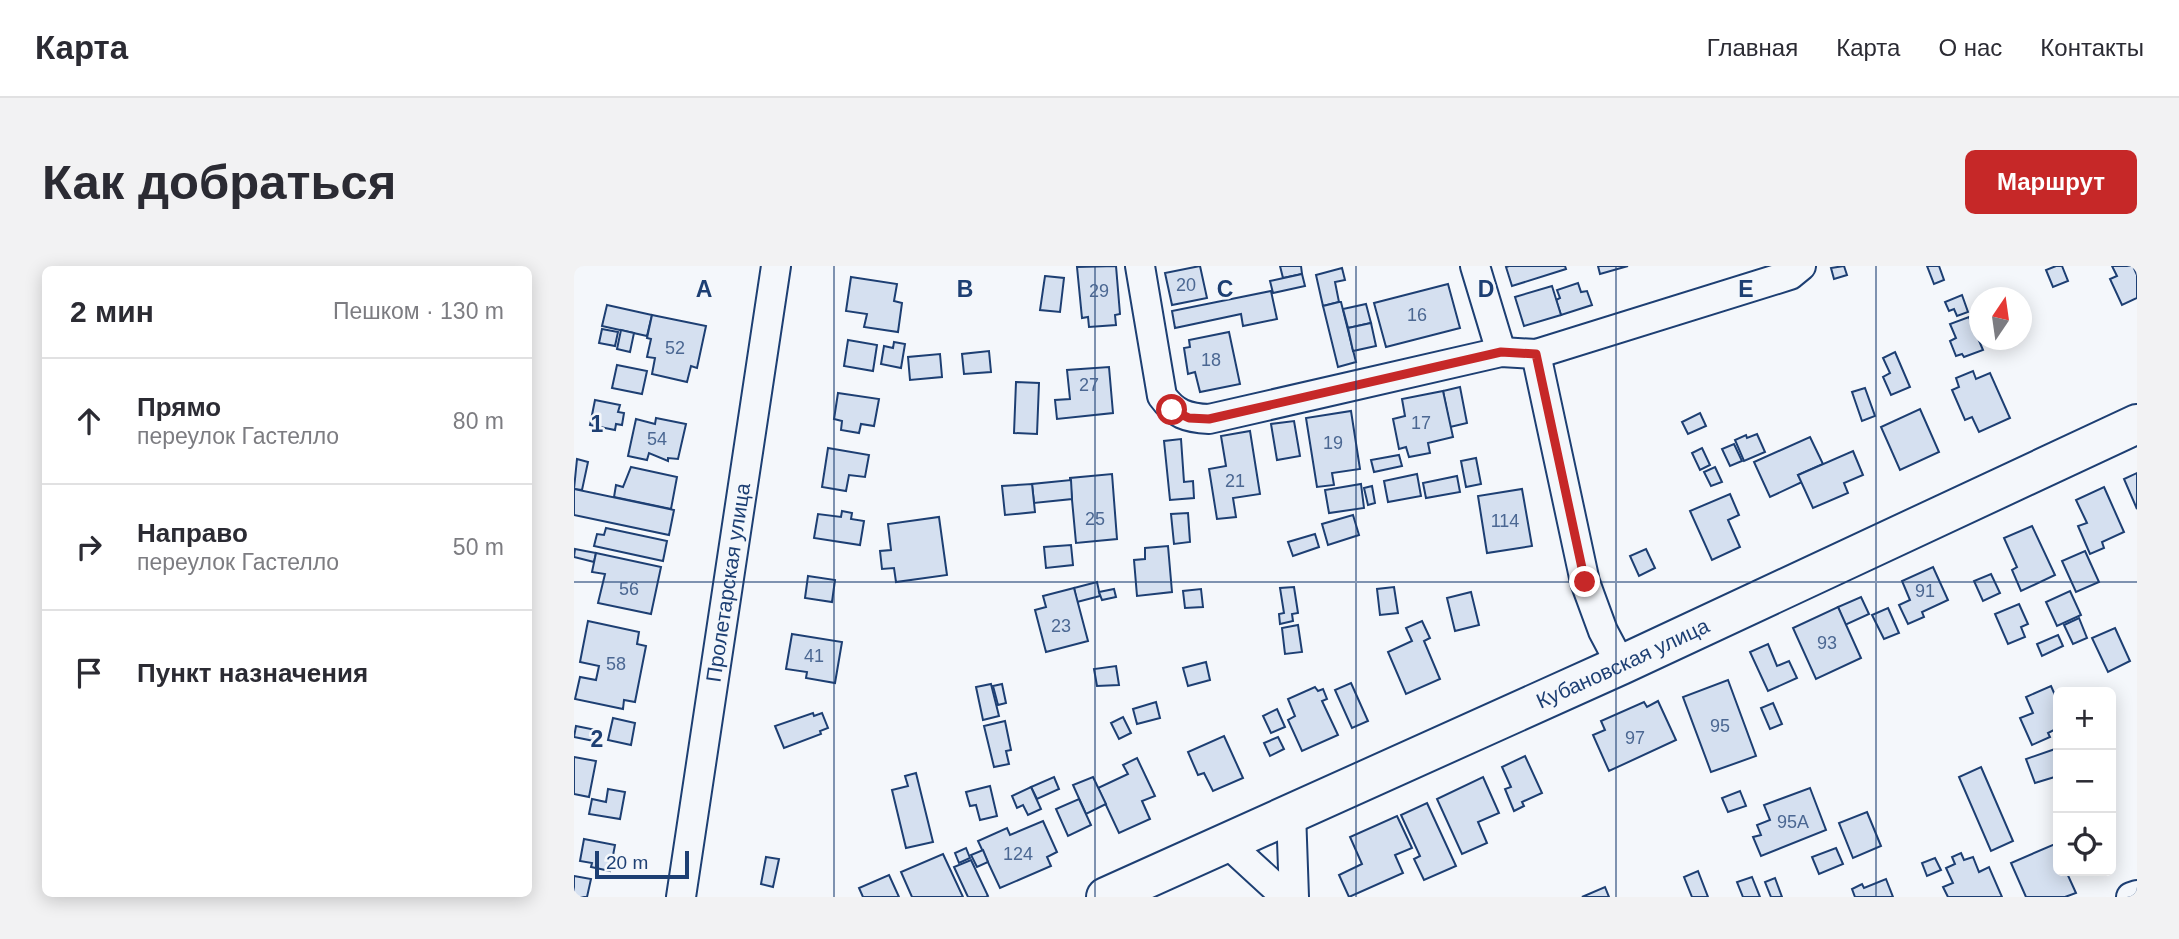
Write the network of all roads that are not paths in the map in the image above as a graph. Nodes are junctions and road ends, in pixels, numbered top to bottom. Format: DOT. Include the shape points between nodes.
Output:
graph roads {
  1 [pos="776,266"];
  2 [pos="1140,266"];
  3 [pos="1475,266"];
  4 [pos="1801,266"];
  5 [pos="1501,352"];
  6 [pos="1536,354"];
  7 [pos="2137,424"];
  8 [pos="1621,665"];
  9 [pos="1291,812"];
  10 [pos="1226,842"];
  11 [pos="2137,895"];
  12 [pos="681,897"];
  13 [pos="1106,897"];
  14 [pos="1286,897"];
  15 [pos="1294,897"];
  16 [pos="2131,897"];
  1 -- 12 [label="street, Пролетарская улица"];
  2 -- 5 [label="street" via="1162,396 1172,410 1189,418 1209,419"];
  3 -- 5 [label="street"];
  4 -- 6 [label="street" via="1790,275"];
  5 -- 6 [label="street"];
  6 -- 8 [label="street" via="1585,582"];
  7 -- 8 [label="street, Кубановская улица"];
  8 -- 9 [label="street, Кубановская улица"];
  9 -- 10 [label="street, Кубановская улица"];
  9 -- 15 [label="street"];
  10 -- 13 [label="street, Кубановская улица"];
  10 -- 14 [label="street"];
  11 -- 16 [label="street"];
}
